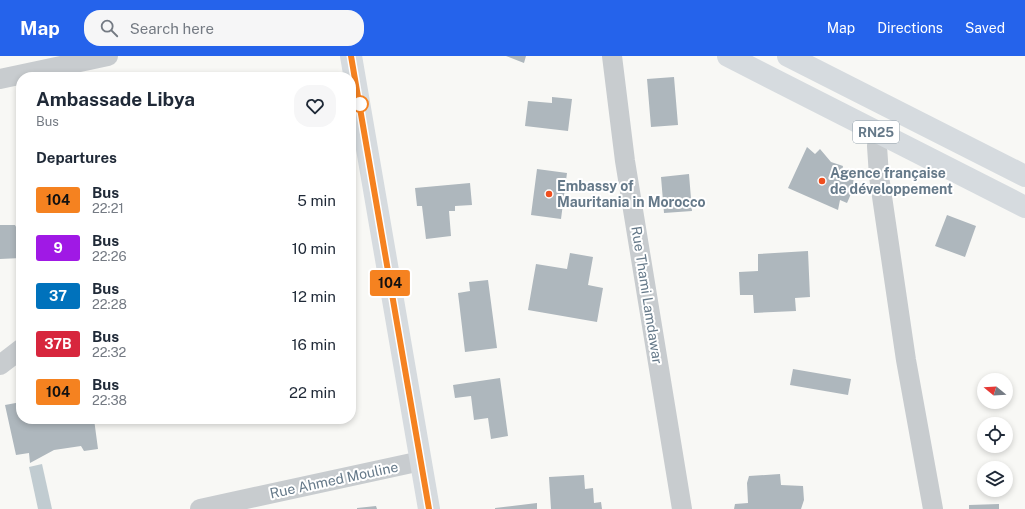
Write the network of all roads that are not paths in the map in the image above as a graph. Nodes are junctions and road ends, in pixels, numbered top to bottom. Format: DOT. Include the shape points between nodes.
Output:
graph roads {
  1 [pos="108,56"];
  2 [pos="351,56"];
  3 [pos="612,56"];
  4 [pos="728,56"];
  5 [pos="788,56"];
  6 [pos="87,65"];
  7 [pos="44,72"];
  8 [pos="354,72"];
  9 [pos="16,76"];
  10 [pos="0,79"];
  11 [pos="356,85"];
  12 [pos="879,134"];
  13 [pos="1025,176"];
  14 [pos="1025,207"];
  15 [pos="16,353"];
  16 [pos="0,365"];
  17 [pos="421,461"];
  18 [pos="200,509"];
  19 [pos="429,509"];
  20 [pos="682,509"];
  21 [pos="933,509"];
  1 -- 6 [label="street"];
  2 -- 8 [label="main road"];
  3 -- 20 [label="street, Rue Thami Lamdawar" via="625,161"];
  4 -- 12 [label="main road, RN25"];
  5 -- 13 [label="main road, RN25"];
  6 -- 7 [label="street"];
  9 -- 10 [label="street"];
  11 -- 17 [label="main road"];
  12 -- 14 [label="main road, RN25"];
  12 -- 21 [label="street" via="879,176 906,360"];
  15 -- 16 [label="street"];
  17 -- 18 [label="street, Rue Ahmed Mouline"];
  17 -- 19 [label="main road"];
}
